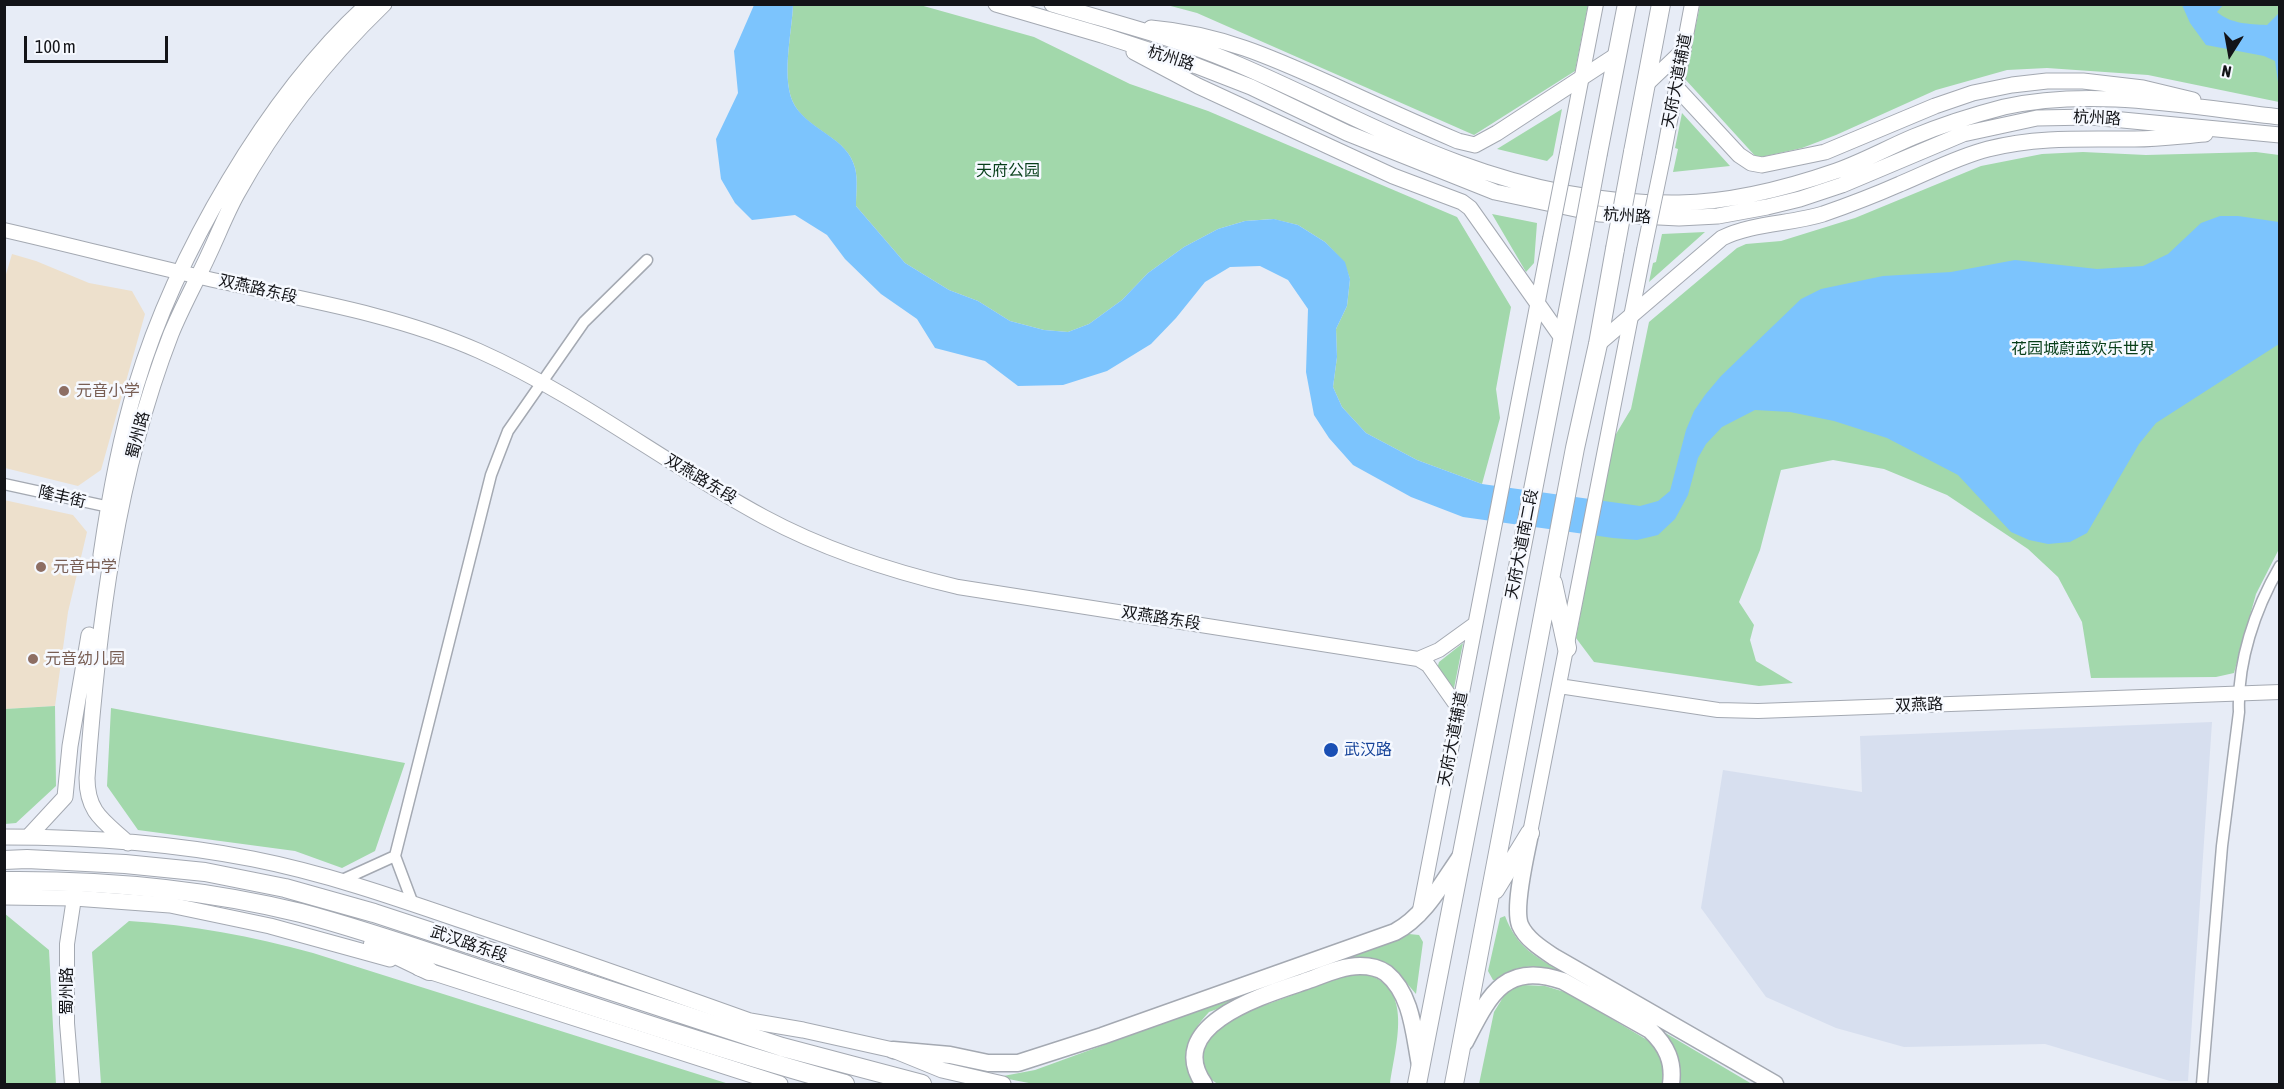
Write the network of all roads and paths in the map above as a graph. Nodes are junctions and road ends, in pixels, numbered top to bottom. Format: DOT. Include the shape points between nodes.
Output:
graph roads {
  1 [pos="368,4"];
  2 [pos="384,4"];
  3 [pos="996,4"];
  4 [pos="1052,4"];
  5 [pos="1596,4"];
  6 [pos="1627,4"];
  7 [pos="1660,4"];
  8 [pos="1692,4"];
  9 [pos="1124,26"];
  10 [pos="1102,35"];
  11 [pos="1684,50"];
  12 [pos="1618,54"];
  13 [pos="1581,78"];
  14 [pos="1644,87"];
  15 [pos="1676,87"];
  16 [pos="2239,112"];
  17 [pos="2280,117"];
  18 [pos="2240,130"];
  19 [pos="2280,135"];
  20 [pos="4,230"];
  21 [pos="647,260"];
  22 [pos="182,271"];
  23 [pos="199,276"];
  24 [pos="1538,304"];
  25 [pos="1632,315"];
  26 [pos="1562,338"];
  27 [pos="1598,344"];
  28 [pos="541,382"];
  29 [pos="4,484"];
  30 [pos="114,509"];
  31 [pos="2280,566"];
  32 [pos="1552,575"];
  33 [pos="1475,624"];
  34 [pos="1567,648"];
  35 [pos="1418,659"];
  36 [pos="1559,686"];
  37 [pos="2280,692"];
  38 [pos="2238,693"];
  39 [pos="1459,709"];
  40 [pos="1530,832"];
  41 [pos="4,837"];
  42 [pos="28,837"];
  43 [pos="128,843"];
  44 [pos="1462,855"];
  45 [pos="395,856"];
  46 [pos="4,860"];
  47 [pos="4,881"];
  48 [pos="340,881"];
  49 [pos="4,897"];
  50 [pos="74,898"];
  51 [pos="1488,902"];
  52 [pos="413,904"];
  53 [pos="299,913"];
  54 [pos="1419,915"];
  55 [pos="429,971"];
  56 [pos="893,1050"];
  57 [pos="1458,1056"];
  58 [pos="1419,1076"];
  59 [pos="72,1084"];
  60 [pos="780,1084"];
  61 [pos="845,1084"];
  62 [pos="922,1084"];
  63 [pos="1003,1084"];
  64 [pos="1204,1084"];
  65 [pos="1454,1084"];
  66 [pos="1671,1084"];
  67 [pos="1775,1084"];
  68 [pos="2202,1084"];
  1 -- 22 [label="main road, 蜀州路" via="324,51 244,156"];
  2 -- 23 [label="main road, 蜀州路" via="329,64 258,159"];
  3 -- 10 [label="main road, 杭州路"];
  4 -- 9 [label="main road, 杭州路"];
  5 -- 13 [label="street"];
  6 -- 12 [label="highway, 天府大道南二段"];
  7 -- 14 [label="highway, 天府大道南二段"];
  8 -- 11 [label="street, 天府大道辅道"];
  9 -- 13 [label="main road" via="1186,31 1236,44 1475,145"];
  9 -- 16 [label="main road, 杭州路" via="1227,60 1460,164 1539,187 1600,199 1682,203 1756,193 1838,170 1962,119 2034,102 2090,99"];
  10 -- 18 [label="main road, 杭州路" via="1240,82 1347,133 1467,182 1495,192 1599,214 1679,218 1767,207 1842,185 1963,134 2037,118 2091,117"];
  10 -- 24 [label="main road" via="1198,86 1393,176 1462,202"];
  11 -- 14 [label="street"];
  11 -- 15 [label="street, 天府大道辅道"];
  12 -- 13 [label="main road"];
  12 -- 26 [label="highway, 天府大道南二段, bridge"];
  13 -- 24 [label="street, bridge"];
  14 -- 27 [label="highway, 天府大道南二段, bridge"];
  15 -- 16 [label="main road" via="1739,155 1762,165 1825,152 1973,93 2047,81 2121,84"];
  15 -- 25 [label="street, 天府大道辅道, bridge"];
  16 -- 17 [label="main road, 杭州路"];
  18 -- 19 [label="main road, 杭州路"];
  18 -- 25 [label="main road" via="2155,139 2029,140 1988,149 1827,213 1734,232"];
  20 -- 22 [label="street, 双燕路东段"];
  21 -- 28 [label="street" via="584,322"];
  22 -- 23 [label="street, 双燕路东段"];
  22 -- 30 [label="main road, 蜀州路" via="136,387"];
  23 -- 28 [label="street, 双燕路东段" via="422,330 476,350"];
  23 -- 30 [label="main road, 蜀州路" via="172,332"];
  24 -- 26 [label="main road"];
  24 -- 33 [label="street, 天府大道辅道"];
  25 -- 27 [label="main road"];
  25 -- 34 [label="street"];
  26 -- 44 [label="highway, 天府大道南二段"];
  27 -- 32 [label="highway, 天府大道南二段"];
  28 -- 35 [label="street, 双燕路东段" via="764,517 856,558 907,575 958,587"];
  28 -- 45 [label="street" via="508,431 491,475"];
  29 -- 30 [label="street, 隆丰街"];
  30 -- 42 [label="main road, 蜀州路" via="70,746 66,797"];
  30 -- 43 [label="main road, 蜀州路" via="95,671 87,795 93,809"];
  31 -- 38 [label="street" via="2258,609"];
  32 -- 34 [label="highway"];
  32 -- 51 [label="highway, 天府大道南二段"];
  33 -- 35 [label="street" via="1439,650"];
  33 -- 39 [label="street, 天府大道辅道"];
  34 -- 36 [label="street"];
  35 -- 39 [label="street" via="1428,665"];
  36 -- 38 [label="street, 双燕路" via="1718,710 1758,711"];
  36 -- 40 [label="street"];
  37 -- 38 [label="street, 双燕路"];
  38 -- 68 [label="street"];
  39 -- 54 [label="street, 天府大道辅道"];
  40 -- 51 [label="highway"];
  40 -- 67 [label="main road" via="1518,911 1521,927 1533,942"];
  41 -- 42 [label="main road"];
  42 -- 43 [label="main road"];
  43 -- 48 [label="main road" via="252,859"];
  44 -- 54 [label="main road"];
  44 -- 58 [label="highway, 天府大道南二段"];
  45 -- 48 [label="street"];
  45 -- 52 [label="street"];
  46 -- 62 [label="highway, 武汉路东段" via="125,864 205,872 285,888 374,913 782,1047"];
  47 -- 53 [label="highway, 武汉路东段" via="135,885"];
  48 -- 52 [label="main road"];
  49 -- 50 [label="main road"];
  50 -- 55 [label="main road" via="181,907 270,926"];
  50 -- 59 [label="street, 蜀州路" via="67,944"];
  51 -- 57 [label="highway, 天府大道南二段"];
  52 -- 56 [label="main road" via="750,1021"];
  53 -- 55 [label="highway"];
  53 -- 61 [label="highway, 武汉路东段" via="734,1053"];
  54 -- 56 [label="main road" via="1395,932 1368,942 1018,1063 988,1063"];
  55 -- 60 [label="main road"];
  56 -- 63 [label="main road" via="942,1070"];
  57 -- 65 [label="highway, 天府大道南二段"];
  57 -- 66 [label="main road" via="1488,999 1503,983 1533,974 1563,981 1650,1030 1661,1040 1671,1062"];
  58 -- 64 [label="main road" via="1404,994 1383,971 1358,966 1264,995 1227,1012 1202,1035 1196,1048 1194,1061"];
}
